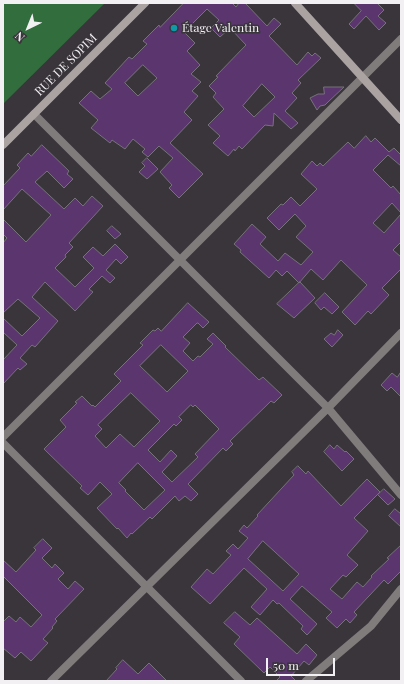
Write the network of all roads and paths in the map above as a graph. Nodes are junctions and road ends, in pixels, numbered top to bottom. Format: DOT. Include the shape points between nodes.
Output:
graph roads {
  1 [pos="146,3"];
  2 [pos="295,3"];
  3 [pos="401,39"];
  4 [pos="363,77"];
  5 [pos="34,114"];
  6 [pos="401,120"];
  7 [pos="3,145"];
  8 [pos="180,260"];
  9 [pos="401,333"];
  10 [pos="328,408"];
  11 [pos="3,437"];
  12 [pos="3,443"];
  13 [pos="401,495"];
  14 [pos="146,586"];
  15 [pos="401,589"];
  16 [pos="51,681"];
  17 [pos="240,681"];
  18 [pos="306,681"];
  1 -- 5 [label="street, RUE DE SOPIM"];
  2 -- 4 [label="street"];
  3 -- 4 [label="street"];
  4 -- 6 [label="street"];
  4 -- 8 [label="street"];
  5 -- 7 [label="street, RUE DE SOPIM"];
  5 -- 8 [label="street"];
  8 -- 10 [label="street"];
  8 -- 11 [label="street"];
  9 -- 10 [label="street"];
  10 -- 13 [label="street"];
  10 -- 14 [label="street"];
  12 -- 14 [label="street"];
  14 -- 16 [label="street"];
  14 -- 17 [label="street"];
  15 -- 18 [label="street" via="371,626"];
}
